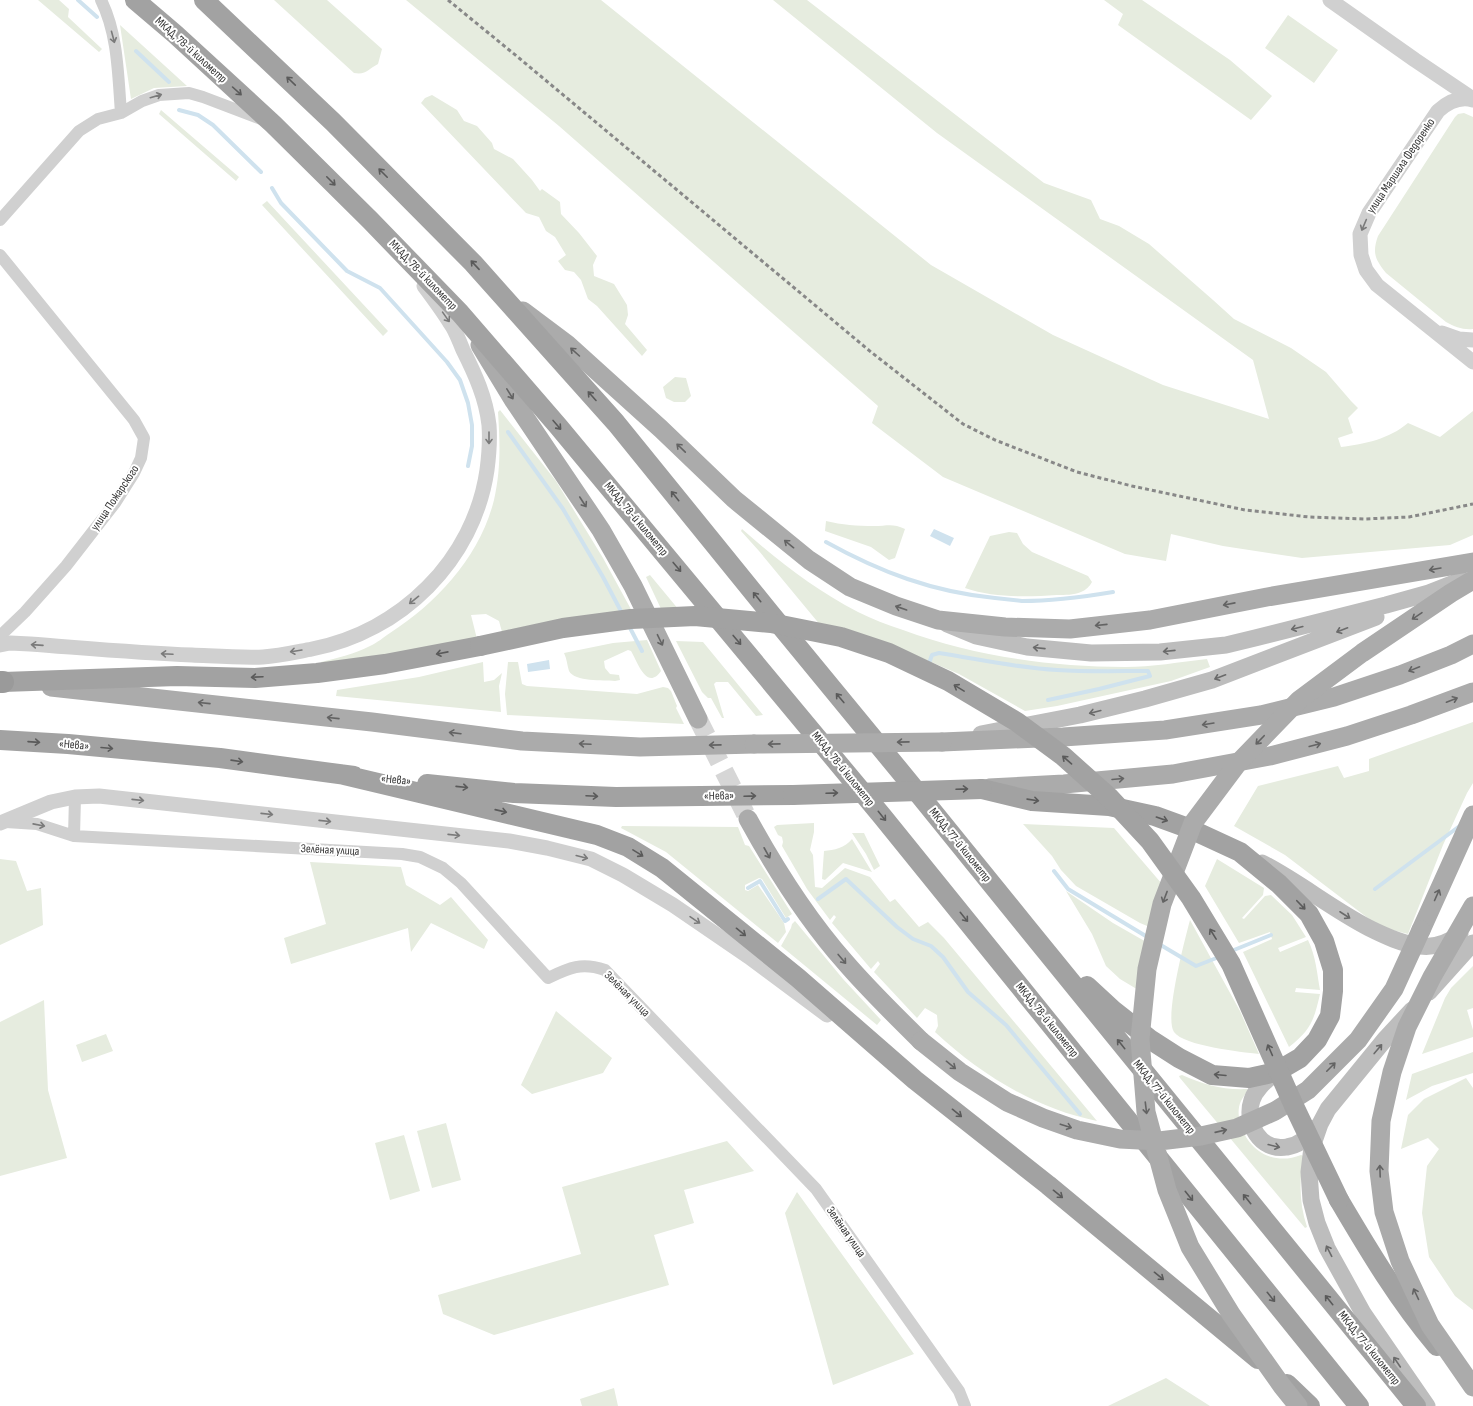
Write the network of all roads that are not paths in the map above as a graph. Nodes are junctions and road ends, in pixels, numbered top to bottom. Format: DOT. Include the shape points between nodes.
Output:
graph roads {
  1 [pos="100,0"];
  2 [pos="135,0"];
  3 [pos="204,0"];
  4 [pos="1330,0"];
  5 [pos="1422,65"];
  6 [pos="1473,99"];
  7 [pos="1438,111"];
  8 [pos="121,113"];
  9 [pos="273,124"];
  10 [pos="0,220"];
  11 [pos="400,251"];
  12 [pos="0,255"];
  13 [pos="501,294"];
  14 [pos="460,313"];
  15 [pos="1433,330"];
  16 [pos="1473,340"];
  17 [pos="1473,362"];
  18 [pos="1473,562"];
  19 [pos="1473,576"];
  20 [pos="1473,580"];
  21 [pos="1429,593"];
  22 [pos="938,620"];
  23 [pos="0,636"];
  24 [pos="1473,644"];
  25 [pos="0,645"];
  26 [pos="1,682"];
  27 [pos="1472,692"];
  28 [pos="698,719"];
  29 [pos="0,740"];
  30 [pos="942,742"];
  31 [pos="340,774"];
  32 [pos="982,789"];
  33 [pos="76,797"];
  34 [pos="1473,816"];
  35 [pos="748,819"];
  36 [pos="2,822"];
  37 [pos="74,836"];
  38 [pos="1240,852"];
  39 [pos="1473,906"];
  40 [pos="1473,925"];
  41 [pos="1028,929"];
  42 [pos="1473,943"];
  43 [pos="1276,1072"];
  44 [pos="915,1080"];
  45 [pos="1320,1124"];
  46 [pos="1473,1388"];
  47 [pos="965,1406"];
  48 [pos="1298,1406"];
  49 [pos="1310,1406"];
  50 [pos="1359,1406"];
  51 [pos="1416,1406"];
  52 [pos="1427,1406"];
  1 -- 8 [label="street, one-way" via="115,44"];
  2 -- 9 [label="highway, МКАД, 78-й километр, one-way"];
  13 -- 3 [label="highway, one-way" via="333,122"];
  4 -- 5 [label="street"];
  5 -- 6 [label="street"];
  5 -- 7 [label="street" via="1435,76 1438,83 1441,97"];
  6 -- 7 [label="street" via="1454,100"];
  7 -- 15 [label="street, улица Маршала Федоренко, one-way" via="1369,213 1360,234 1361,255 1366,270 1376,285"];
  8 -- 9 [label="street, one-way" via="159,94 190,93"];
  8 -- 10 [label="street" via="98,119 79,131"];
  9 -- 11 [label="highway, МКАД, 78-й километр, one-way"];
  11 -- 14 [label="highway, МКАД, 78-й километр"];
  11 -- 25 [label="street, one-way" via="451,325 477,379 489,425 489,455 479,505 454,556 422,594 382,623 350,638 264,657 166,654 10,643"];
  12 -- 23 [label="street, улица Пожарского" via="134,420 144,438 141,458 115,502 66,566"];
  22 -- 13 [label="main road, one-way" via="850,587 809,560 734,499 662,429 566,344"];
  41 -- 13 [label="highway, МКАД, 77-й километр, one-way" via="616,423"];
  14 -- 28 [label="main road, one-way" via="514,401 601,530 634,586"];
  14 -- 50 [label="highway, МКАД, 78-й километр, one-way" via="745,649"];
  15 -- 16 [label="street" via="1459,339"];
  15 -- 17 [label="street, улица Маршала Федоренко"];
  18 -- 22 [label="main road, one-way" via="1150,620 1070,629 1005,627"];
  19 -- 21 [label="main road"];
  20 -- 48 [label="main road, one-way, bridge" via="1362,653 1299,700 1238,763 1194,823 1162,904 1147,969 1140,1039 1146,1112 1167,1190 1190,1247 1231,1314"];
  21 -- 22 [label="main road, one-way" via="1226,645 1160,652 1091,653 1027,646 976,636"];
  21 -- 30 [label="main road, one-way" via="1387,613 1212,680 1080,715"];
  24 -- 30 [label="main road, one-way" via="1400,675 1334,697 1261,716 1165,730"];
  30 -- 26 [label="main road, one-way, bridge" via="640,747 522,741 364,721"];
  46 -- 26 [label="highway, one-way, bridge" via="1416,1321 1372,1256 1339,1200 1231,964 1191,898 1150,841 1110,798 1057,752 1017,722 948,681 889,653 841,637 770,623 695,616 631,619 563,628 385,664 317,673 262,677 177,676"];
  32 -- 27 [label="main road, one-way" via="1173,774 1270,756 1347,736"];
  29 -- 31 [label="highway, «Нева», one-way" via="220,758"];
  31 -- 32 [label="highway, «Нева», one-way, bridge" via="514,793 608,797"];
  31 -- 44 [label="highway, one-way" via="560,825 628,847 662,868 792,973"];
  32 -- 38 [label="highway, «Нева», one-way" via="1032,801 1109,806 1155,816"];
  33 -- 36 [label="street" via="51,802"];
  33 -- 37 [label="street"];
  33 -- 44 [label="street, one-way" via="99,796 509,841 591,859 673,905 717,935"];
  35 -- 34 [label="main road, one-way, bridge" via="775,868 844,961 921,1041 960,1072 1007,1102 1077,1130 1120,1139 1159,1141 1237,1128 1275,1111 1308,1090 1358,1040 1394,989"];
  36 -- 37 [label="street, one-way" via="38,824"];
  37 -- 47 [label="street, Зелёная улица" via="420,857 443,868 461,883 548,978 571,967 593,966 605,970 816,1189 959,1391"];
  38 -- 40 [label="main road, one-way" via="1278,871 1350,918 1390,939 1420,946 1435,946 1451,940"];
  38 -- 43 [label="highway, «Нева», one-way" via="1279,884 1309,914 1324,940 1333,970 1330,1016 1317,1040 1300,1058"];
  46 -- 39 [label="main road, one-way, bridge" via="1430,1325 1400,1261 1384,1212 1379,1171 1382,1121 1392,1072 1407,1028"];
  43 -- 41 [label="highway, «Нева», one-way" via="1249,1078 1212,1074 1179,1058 1112,1010"];
  51 -- 41 [label="highway, МКАД, 77-й километр, one-way"];
  45 -- 42 [label="main road, one-way" via="1328,1109 1382,1044"];
  43 -- 45 [label="main road, one-way" via="1261,1085 1252,1099 1249,1112 1251,1125 1257,1135 1265,1143 1286,1148 1306,1140"];
  44 -- 49 [label="highway, one-way" via="1230,1334"];
  52 -- 45 [label="main road, one-way" via="1363,1313 1327,1248 1317,1223 1311,1200 1309,1172 1312,1147"];
}
